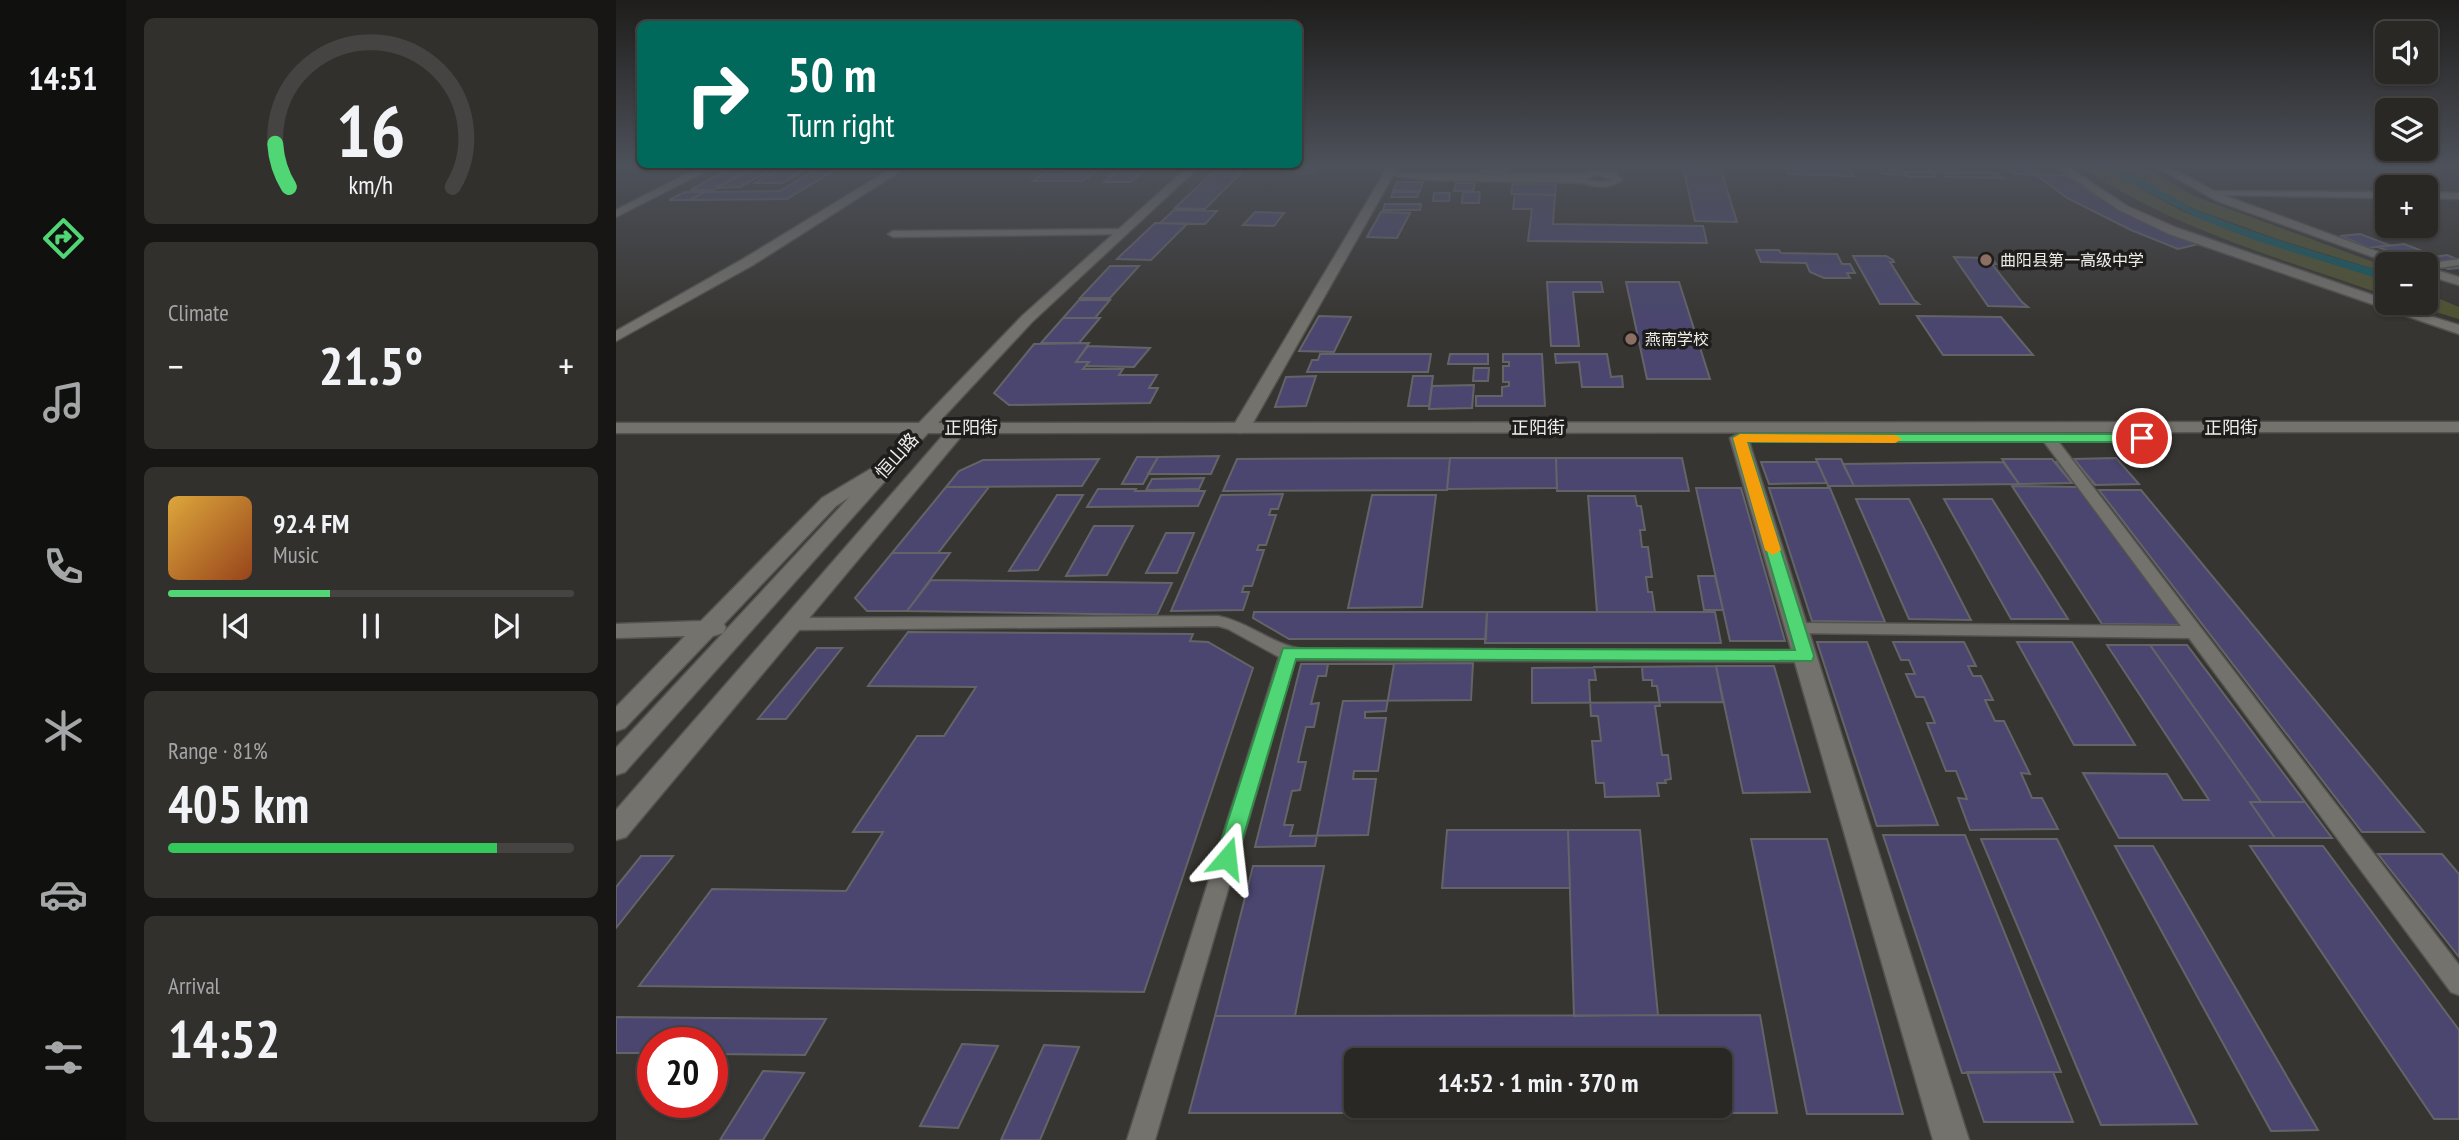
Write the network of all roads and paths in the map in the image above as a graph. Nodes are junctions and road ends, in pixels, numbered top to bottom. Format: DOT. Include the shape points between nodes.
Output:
graph roads {
  1 [pos="819,218"];
  2 [pos="1136,218"];
  3 [pos="1363,218"];
  4 [pos="2145,218"];
  5 [pos="2278,218"];
  6 [pos="1121,232"];
  7 [pos="893,234"];
  8 [pos="2375,253"];
  9 [pos="2459,262"];
  10 [pos="2438,266"];
  11 [pos="2438,273"];
  12 [pos="2459,281"];
  13 [pos="2459,330"];
  14 [pos="616,337"];
  15 [pos="2459,427"];
  16 [pos="616,428"];
  17 [pos="1241,428"];
  18 [pos="918,433"];
  19 [pos="955,433"];
  20 [pos="1740,438"];
  21 [pos="2459,438"];
  22 [pos="616,439"];
  23 [pos="2049,439"];
  24 [pos="895,459"];
  25 [pos="791,624"];
  26 [pos="707,628"];
  27 [pos="741,628"];
  28 [pos="1797,629"];
  29 [pos="616,631"];
  30 [pos="2195,632"];
  31 [pos="1289,652"];
  32 [pos="1805,656"];
  33 [pos="616,722"];
  34 [pos="616,765"];
  35 [pos="616,829"];
  36 [pos="2459,984"];
  37 [pos="1141,1140"];
  38 [pos="1951,1140"];
  1 -- 14 [label="street"];
  2 -- 6 [label="street, 恒山路"];
  3 -- 17 [label="street"];
  4 -- 13 [label="street"];
  5 -- 8 [label="street"];
  6 -- 7 [label="lane"];
  6 -- 18 [label="street, 恒山路" via="1027,319"];
  9 -- 10 [label="lane"];
  11 -- 12 [label="street"];
  15 -- 17 [label="street, 正阳街"];
  16 -- 18 [label="street, 正阳街"];
  17 -- 19 [label="street, 正阳街"];
  18 -- 19 [label="street, 正阳街"];
  18 -- 22 [label="street, 正阳街"];
  18 -- 24 [label="street, 恒山路"];
  19 -- 20 [label="street, 正阳街"];
  19 -- 25 [label="street, 恒山路"];
  20 -- 23 [label="street, 正阳街"];
  20 -- 28 [label="street"];
  21 -- 23 [label="street, 正阳街"];
  23 -- 30 [label="lane"];
  24 -- 26 [label="street" via="829,502"];
  24 -- 27 [label="street, 恒山路"];
  25 -- 31 [label="lane" via="1218,621"];
  25 -- 35 [label="street, 恒山路"];
  26 -- 27 [label="street"];
  26 -- 29 [label="street"];
  26 -- 33 [label="street"];
  27 -- 34 [label="street, 恒山路"];
  28 -- 30 [label="lane"];
  28 -- 32 [label="street"];
  30 -- 36 [label="lane"];
  31 -- 32 [label="lane"];
  31 -- 37 [label="lane"];
  32 -- 38 [label="street"];
}
